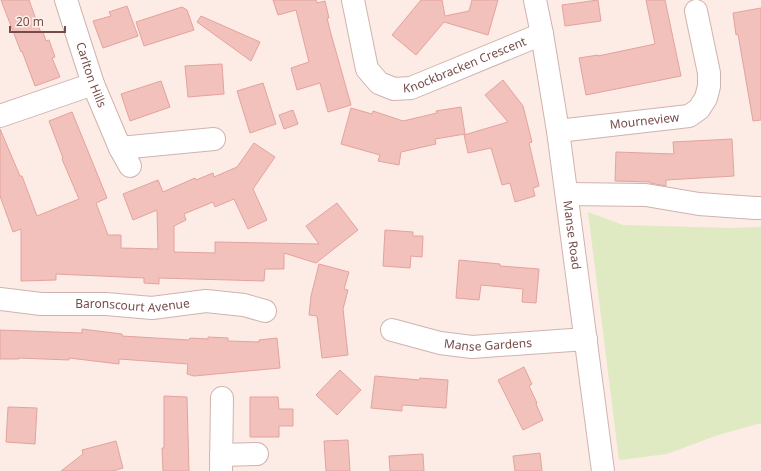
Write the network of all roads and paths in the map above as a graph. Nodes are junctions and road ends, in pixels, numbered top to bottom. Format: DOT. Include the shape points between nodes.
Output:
graph roads {
  1 [pos="66,0"];
  2 [pos="353,0"];
  3 [pos="535,0"];
  4 [pos="696,10"];
  5 [pos="542,34"];
  6 [pos="93,84"];
  7 [pos="0,116"];
  8 [pos="558,131"];
  9 [pos="214,139"];
  10 [pos="567,194"];
  11 [pos="761,208"];
  12 [pos="0,299"];
  13 [pos="265,311"];
  14 [pos="392,330"];
  15 [pos="586,339"];
  16 [pos="222,398"];
  17 [pos="257,454"];
  18 [pos="221,463"];
  19 [pos="603,471"];
  1 -- 6 [label="street, Carlton Hills"];
  2 -- 5 [label="street, Knockbracken Crescent" via="367,68 379,83 394,89 411,88"];
  3 -- 5 [label="street, Manse Road"];
  4 -- 8 [label="street, Mourneview" via="709,73 706,98 698,109 689,116"];
  5 -- 8 [label="street, Manse Road"];
  6 -- 7 [label="street"];
  6 -- 9 [label="street, Carlton Hills" via="125,157"];
  8 -- 10 [label="street, Manse Road"];
  10 -- 11 [label="street" via="646,195 699,204"];
  10 -- 15 [label="street, Manse Road"];
  12 -- 13 [label="street, Baronscourt Avenue" via="42,304 106,304 152,308 206,301 244,305"];
  14 -- 15 [label="street, Manse Gardens" via="440,343 472,347"];
  15 -- 19 [label="street, Manse Road"];
  16 -- 18 [label="street"];
  17 -- 18 [label="street"];
}
